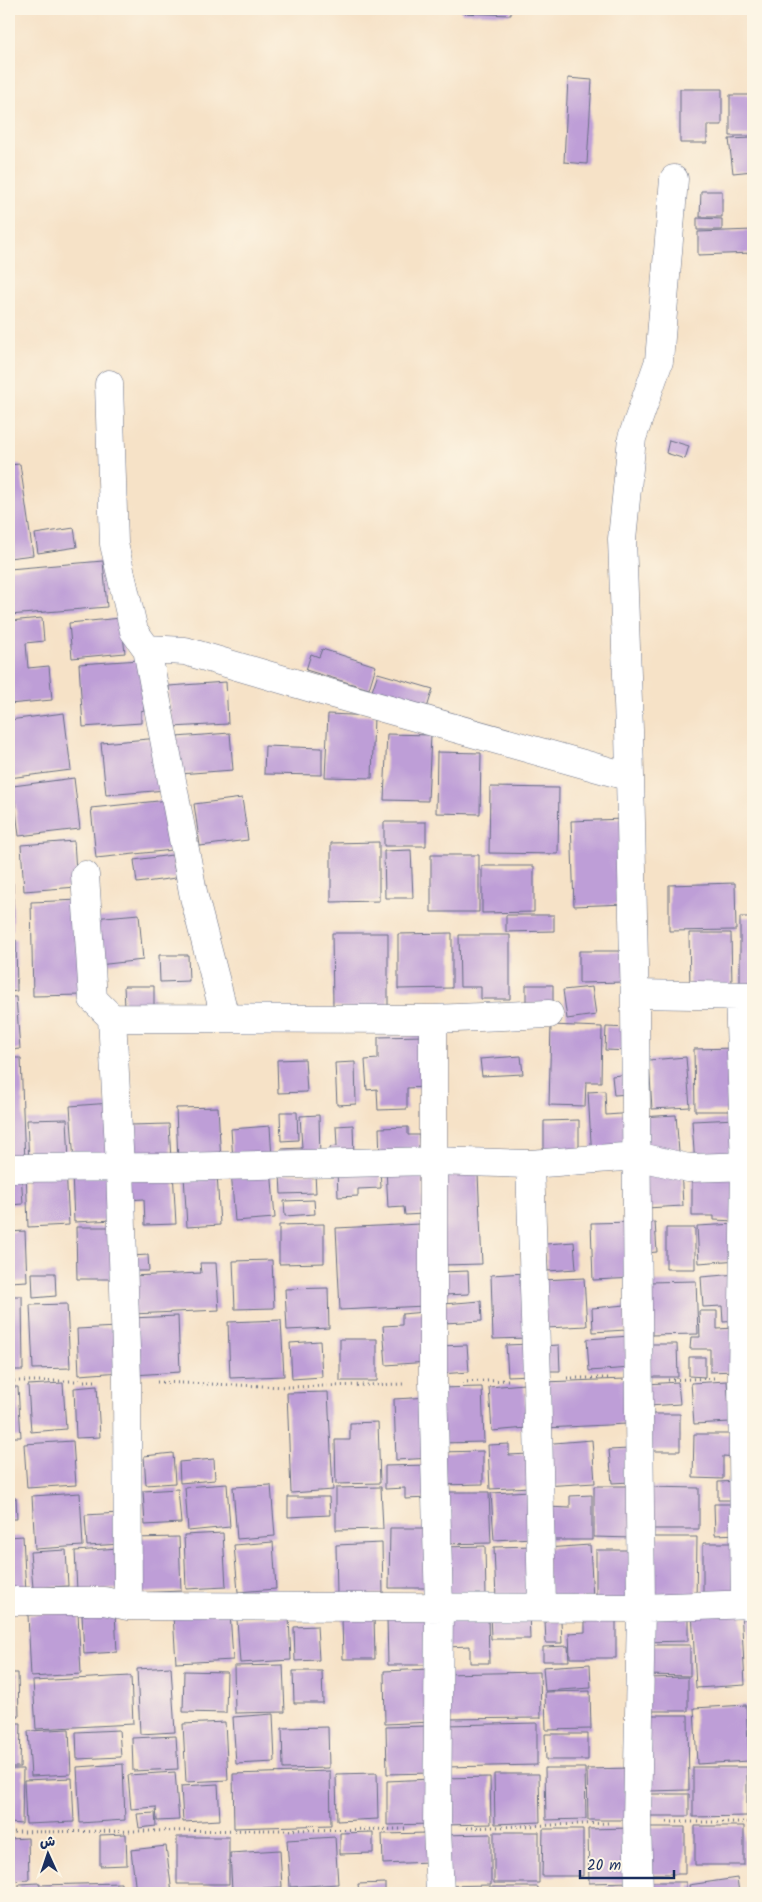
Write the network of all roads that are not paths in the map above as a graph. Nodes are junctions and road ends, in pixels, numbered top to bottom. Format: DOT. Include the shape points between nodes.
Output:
graph roads {
  1 [pos="674,178"];
  2 [pos="109,384"];
  3 [pos="147,649"];
  4 [pos="630,777"];
  5 [pos="85,875"];
  6 [pos="635,994"];
  7 [pos="746,996"];
  8 [pos="549,1014"];
  9 [pos="225,1017"];
  10 [pos="112,1018"];
  11 [pos="433,1019"];
  12 [pos="637,1156"];
  13 [pos="434,1161"];
  14 [pos="530,1164"];
  15 [pos="120,1166"];
  16 [pos="749,1166"];
  17 [pos="9,1168"];
  18 [pos="9,1601"];
  19 [pos="749,1604"];
  20 [pos="128,1606"];
  21 [pos="542,1606"];
  22 [pos="438,1607"];
  23 [pos="641,1608"];
  24 [pos="440,1893"];
  25 [pos="639,1893"];
  1 -- 4 [label="street" via="659,361 632,438 622,539"];
  2 -- 3 [label="street" via="114,544 134,631"];
  3 -- 4 [label="street" via="185,651"];
  3 -- 9 [label="street" via="194,896"];
  4 -- 6 [label="street"];
  5 -- 10 [label="street" via="93,999"];
  6 -- 7 [label="street"];
  6 -- 12 [label="street"];
  7 -- 16 [label="street"];
  8 -- 11 [label="street"];
  9 -- 10 [label="street"];
  9 -- 11 [label="street"];
  10 -- 15 [label="street"];
  11 -- 13 [label="street"];
  12 -- 14 [label="street"];
  12 -- 16 [label="street" via="688,1168"];
  12 -- 23 [label="street"];
  13 -- 14 [label="street"];
  13 -- 15 [label="street"];
  13 -- 22 [label="street" via="433,1383"];
  14 -- 21 [label="street"];
  15 -- 17 [label="street"];
  15 -- 20 [label="street" via="127,1380"];
  16 -- 19 [label="street" via="742,1377"];
  18 -- 20 [label="street" via="104,1601"];
  19 -- 23 [label="street"];
  20 -- 22 [label="street"];
  21 -- 22 [label="street"];
  21 -- 23 [label="street"];
  22 -- 24 [label="street" via="437,1829"];
  23 -- 25 [label="street"];
}
